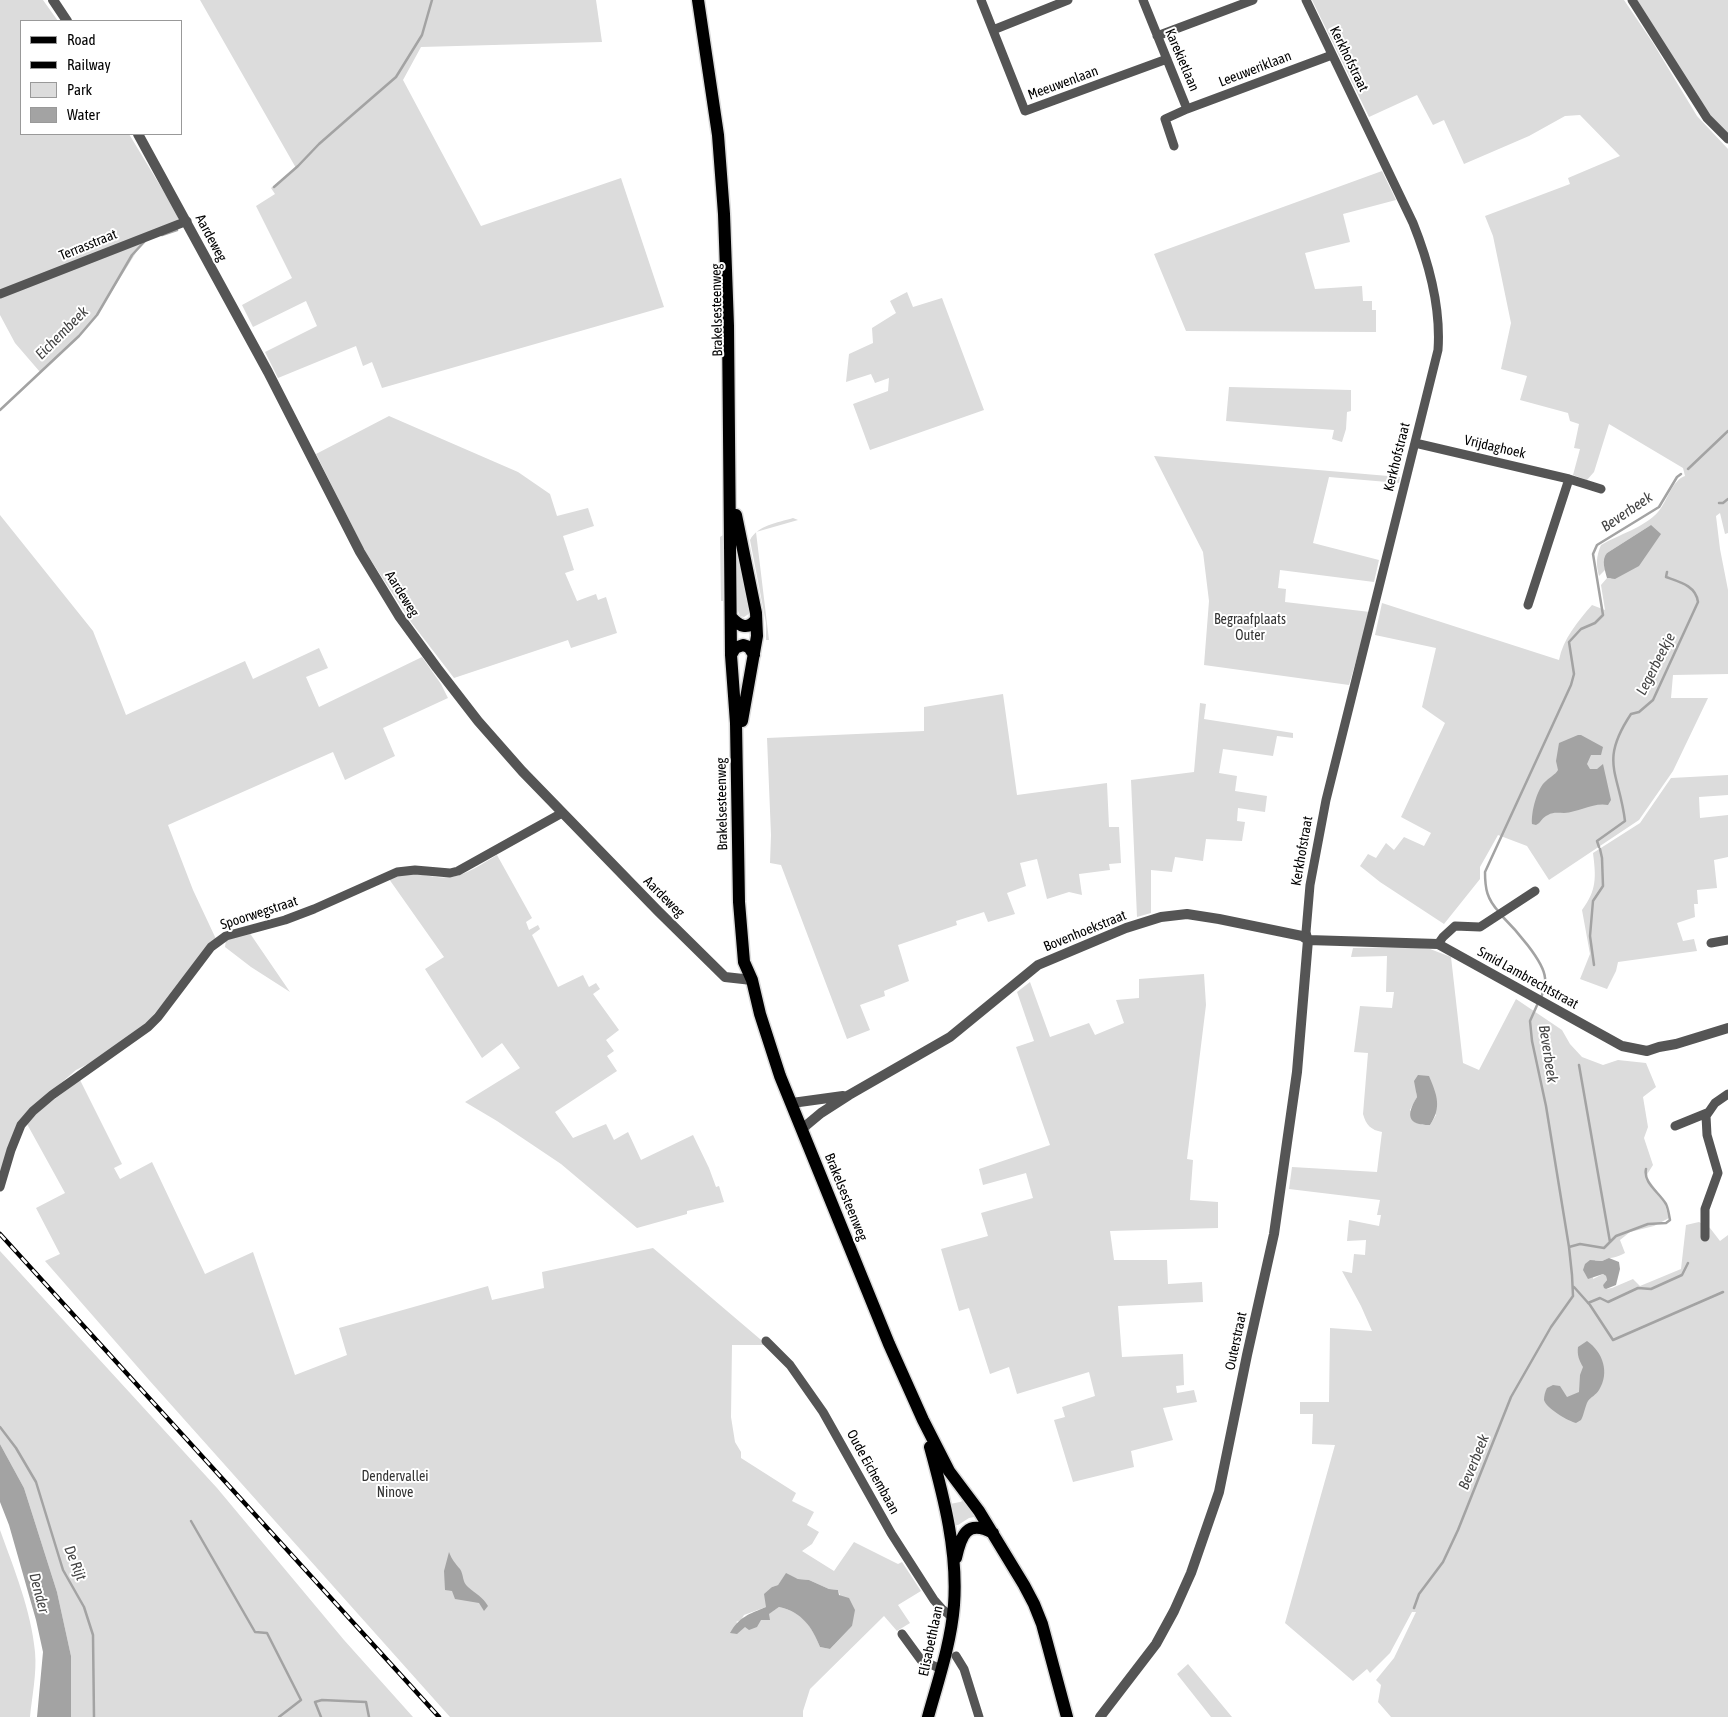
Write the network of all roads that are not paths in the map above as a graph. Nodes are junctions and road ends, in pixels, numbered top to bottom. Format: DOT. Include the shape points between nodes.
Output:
graph roads {
  1 [pos="54,0"];
  2 [pos="698,0"];
  3 [pos="705,0"];
  4 [pos="981,0"];
  5 [pos="1068,0"];
  6 [pos="1143,0"];
  7 [pos="1253,0"];
  8 [pos="1306,0"];
  9 [pos="1632,0"];
  10 [pos="66,20"];
  11 [pos="993,30"];
  12 [pos="1157,36"];
  13 [pos="1332,55"];
  14 [pos="1167,59"];
  15 [pos="1187,109"];
  16 [pos="139,135"];
  17 [pos="1728,140"];
  18 [pos="1174,146"];
  19 [pos="187,221"];
  20 [pos="0,294"];
  21 [pos="1415,443"];
  22 [pos="1569,479"];
  23 [pos="1601,489"];
  24 [pos="1528,606"];
  25 [pos="731,617"];
  26 [pos="756,620"];
  27 [pos="731,655"];
  28 [pos="754,655"];
  29 [pos="562,813"];
  30 [pos="1535,891"];
  31 [pos="1308,940"];
  32 [pos="1728,940"];
  33 [pos="1711,943"];
  34 [pos="1438,944"];
  35 [pos="752,980"];
  36 [pos="1728,1028"];
  37 [pos="849,1094"];
  38 [pos="1728,1094"];
  39 [pos="792,1103"];
  40 [pos="1707,1113"];
  41 [pos="1674,1126"];
  42 [pos="803,1128"];
  43 [pos="0,1187"];
  44 [pos="1705,1236"];
  45 [pos="766,1341"];
  46 [pos="923,1420"];
  47 [pos="993,1533"];
  48 [pos="954,1569"];
  49 [pos="952,1618"];
  50 [pos="902,1634"];
  51 [pos="956,1656"];
  52 [pos="941,1669"];
  53 [pos="928,1717"];
  54 [pos="979,1717"];
  55 [pos="1068,1717"];
  56 [pos="1100,1717"];
  1 -- 10 [label="street"];
  2 -- 25 [label="main road, Brakelsesteenweg" via="718,135 724,214"];
  3 -- 26 [label="main road, Brakelsesteenweg" via="720,104 729,205 735,503"];
  4 -- 11 [label="street, Meeuwenlaan"];
  5 -- 11 [label="street"];
  6 -- 12 [label="street, Karekietlaan"];
  7 -- 12 [label="street"];
  8 -- 13 [label="street, Kerkhofstraat"];
  9 -- 17 [label="street" via="1707,118"];
  11 -- 14 [label="street, Meeuwenlaan" via="1025,111"];
  12 -- 14 [label="street, Karekietlaan"];
  13 -- 15 [label="street, Leeuweriklaan"];
  13 -- 21 [label="street, Kerkhofstraat" via="1413,223 1437,309 1438,350"];
  14 -- 15 [label="street, Karekietlaan"];
  15 -- 18 [label="street, Karekietlaan" via="1164,119"];
  16 -- 19 [label="street, Aardeweg"];
  19 -- 20 [label="street, Terrasstraat"];
  19 -- 29 [label="street, Aardeweg" via="360,552 399,616 466,707"];
  21 -- 22 [label="street, Vrijdaghoek"];
  21 -- 31 [label="street, Kerkhofstraat" via="1326,800 1310,885"];
  22 -- 23 [label="street, Vrijdaghoek"];
  22 -- 24 [label="street"];
  25 -- 26 [label="main road" via="744,627"];
  25 -- 27 [label="main road, Brakelsesteenweg"];
  26 -- 28 [label="main road, Brakelsesteenweg"];
  27 -- 28 [label="main road" via="735,648 743,645 749,647"];
  27 -- 35 [label="main road, Brakelsesteenweg" via="736,723 739,902 744,962"];
  28 -- 35 [label="main road, Brakelsesteenweg" via="742,710 740,748 742,866"];
  29 -- 35 [label="street, Aardeweg" via="725,977"];
  29 -- 43 [label="street, Spoorwegstraat" via="458,871 397,872 314,909 218,941 148,1027 33,1111 21,1125"];
  30 -- 34 [label="street" via="1480,926 1455,926"];
  31 -- 34 [label="street, Smid Lambrechtstraat"];
  31 -- 37 [label="street, Bovenhoekstraat" via="1302,936 1187,914 1174,914 1135,926 1038,965 950,1038"];
  31 -- 56 [label="street, Outerstraat" via="1297,1072 1274,1234 1219,1492 1174,1611 1156,1644"];
  32 -- 33 [label="street"];
  34 -- 36 [label="street, Smid Lambrechtstraat" via="1622,1046 1647,1052"];
  35 -- 39 [label="main road, Brakelsesteenweg" via="770,1046"];
  37 -- 39 [label="street, Bovenhoekstraat"];
  37 -- 42 [label="street, Bovenhoekstraat"];
  38 -- 40 [label="street" via="1715,1102"];
  39 -- 42 [label="main road, Brakelsesteenweg"];
  40 -- 41 [label="street"];
  40 -- 44 [label="street" via="1706,1135 1718,1173 1705,1209"];
  42 -- 46 [label="main road, Brakelsesteenweg" via="889,1344"];
  45 -- 49 [label="street, Oude Eichembaan" via="790,1365 824,1412 891,1533 934,1600"];
  46 -- 47 [label="main road, Brakelsesteenweg" via="949,1471"];
  46 -- 48 [label="main road, Brakelsesteenweg" via="946,1502"];
  47 -- 48 [label="main road" via="977,1527 965,1532"];
  47 -- 55 [label="main road, Brakelsesteenweg" via="1024,1585 1042,1624"];
  48 -- 49 [label="main road, Elisabethlaan"];
  49 -- 52 [label="main road, Elisabethlaan"];
  50 -- 52 [label="street" via="921,1660"];
  51 -- 54 [label="street" via="964,1669"];
  52 -- 53 [label="main road, Elisabethlaan"];
}
